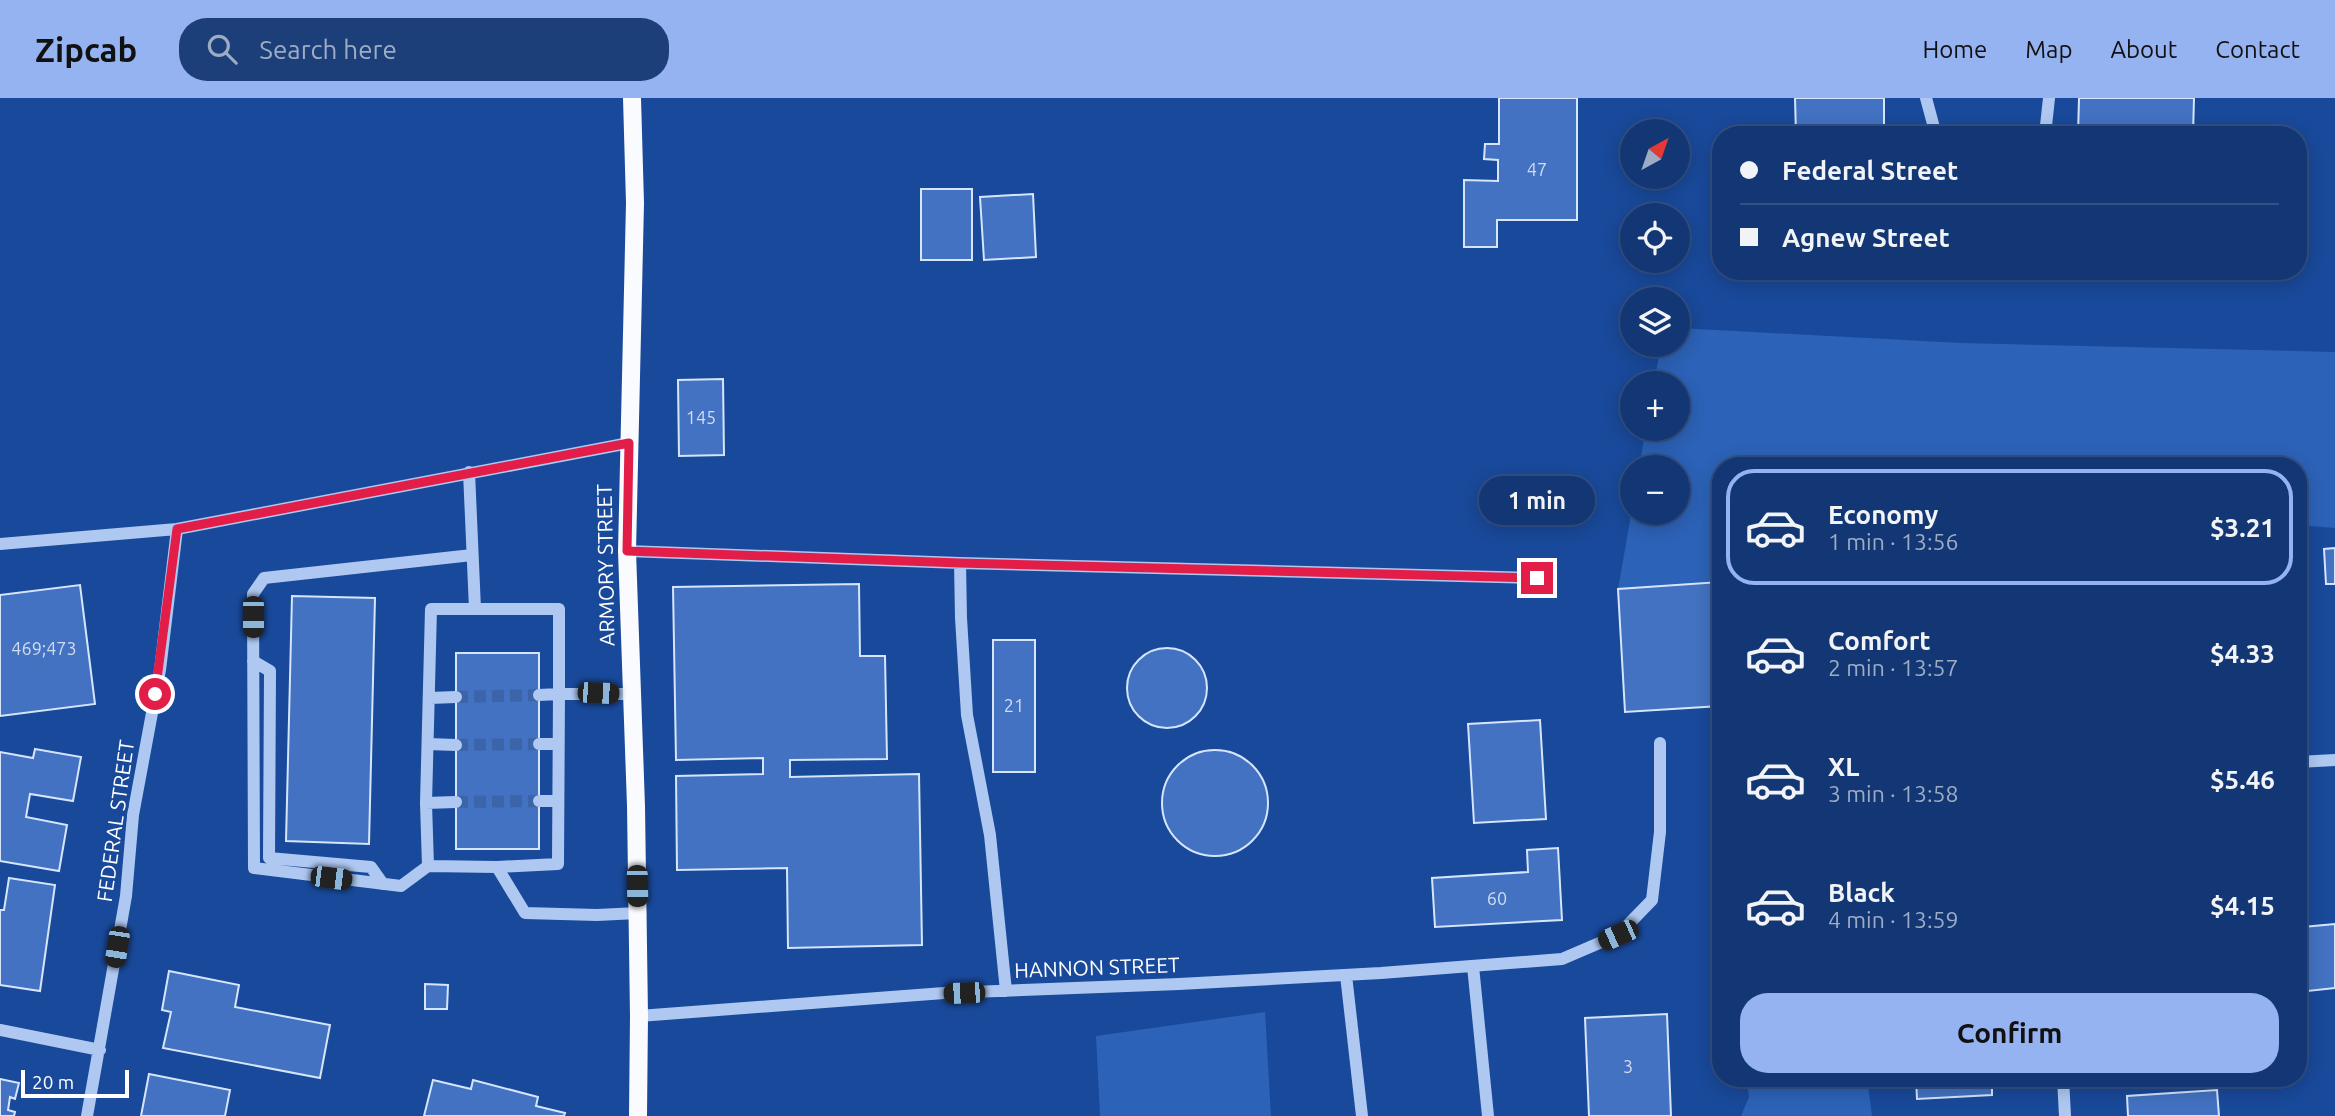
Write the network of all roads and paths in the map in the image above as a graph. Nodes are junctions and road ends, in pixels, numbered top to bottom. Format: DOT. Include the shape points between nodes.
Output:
graph roads {
  1 [pos="632,98"];
  2 [pos="1926,98"];
  3 [pos="2049,98"];
  4 [pos="1934,126"];
  5 [pos="2046,126"];
  6 [pos="629,443"];
  7 [pos="468,472"];
  8 [pos="177,529"];
  9 [pos="0,544"];
  10 [pos="627,551"];
  11 [pos="472,555"];
  12 [pos="960,563"];
  13 [pos="1537,578"];
  14 [pos="475,609"];
  15 [pos="253,661"];
  16 [pos="559,694"];
  17 [pos="631,694"];
  18 [pos="539,695"];
  19 [pos="456,696"];
  20 [pos="429,698"];
  21 [pos="428,744"];
  22 [pos="539,744"];
  23 [pos="558,744"];
  24 [pos="1660,744"];
  25 [pos="456,745"];
  26 [pos="2335,760"];
  27 [pos="2307,762"];
  28 [pos="539,801"];
  29 [pos="558,801"];
  30 [pos="456,802"];
  31 [pos="426,803"];
  32 [pos="428,866"];
  33 [pos="497,867"];
  34 [pos="383,884"];
  35 [pos="638,913"];
  36 [pos="1473,966"];
  37 [pos="1346,975"];
  38 [pos="1006,991"];
  39 [pos="639,1016"];
  40 [pos="0,1030"];
  41 [pos="100,1050"];
  42 [pos="2063,1087"];
  43 [pos="86,1116"];
  44 [pos="638,1116"];
  45 [pos="1362,1116"];
  46 [pos="1488,1116"];
  47 [pos="2065,1116"];
  1 -- 6 [label="main road, ARMORY STREET" via="635,203"];
  2 -- 4 [label="street"];
  3 -- 5 [label="street"];
  6 -- 7 [label="street"];
  6 -- 10 [label="main road, ARMORY STREET"];
  7 -- 8 [label="street"];
  7 -- 11 [label="street"];
  8 -- 9 [label="street"];
  8 -- 41 [label="street, FEDERAL STREET" via="160,670 133,815 126,896"];
  10 -- 12 [label="street"];
  10 -- 17 [label="main road, ARMORY STREET"];
  11 -- 14 [label="street"];
  11 -- 15 [label="street" via="264,578 253,594"];
  12 -- 13 [label="street"];
  12 -- 38 [label="street" via="967,715 990,835"];
  14 -- 16 [label="street" via="559,609"];
  14 -- 20 [label="street" via="431,609"];
  15 -- 34 [label="street" via="270,671 270,858 371,867"];
  15 -- 34 [label="street" via="254,869"];
  16 -- 17 [label="street"];
  16 -- 18 [label="street"];
  16 -- 23 [label="street"];
  17 -- 35 [label="main road, ARMORY STREET"];
  19 -- 20 [label="street"];
  20 -- 21 [label="street"];
  21 -- 25 [label="street"];
  21 -- 31 [label="street"];
  22 -- 23 [label="street"];
  23 -- 29 [label="street"];
  24 -- 36 [label="street, HANNON STREET" via="1660,832 1652,900 1618,935 1562,959"];
  26 -- 27 [label="street"];
  28 -- 29 [label="street"];
  29 -- 33 [label="street" via="558,864"];
  30 -- 31 [label="street"];
  31 -- 32 [label="street"];
  32 -- 33 [label="street"];
  32 -- 34 [label="street" via="401,886"];
  33 -- 35 [label="street" via="524,913"];
  35 -- 39 [label="main road, ARMORY STREET"];
  36 -- 37 [label="street, HANNON STREET"];
  36 -- 46 [label="street"];
  37 -- 38 [label="street, HANNON STREET"];
  37 -- 45 [label="street"];
  38 -- 39 [label="street, HANNON STREET"];
  39 -- 44 [label="main road, ARMORY STREET"];
  40 -- 41 [label="street"];
  41 -- 43 [label="street, FEDERAL STREET"];
  42 -- 47 [label="street"];
}
